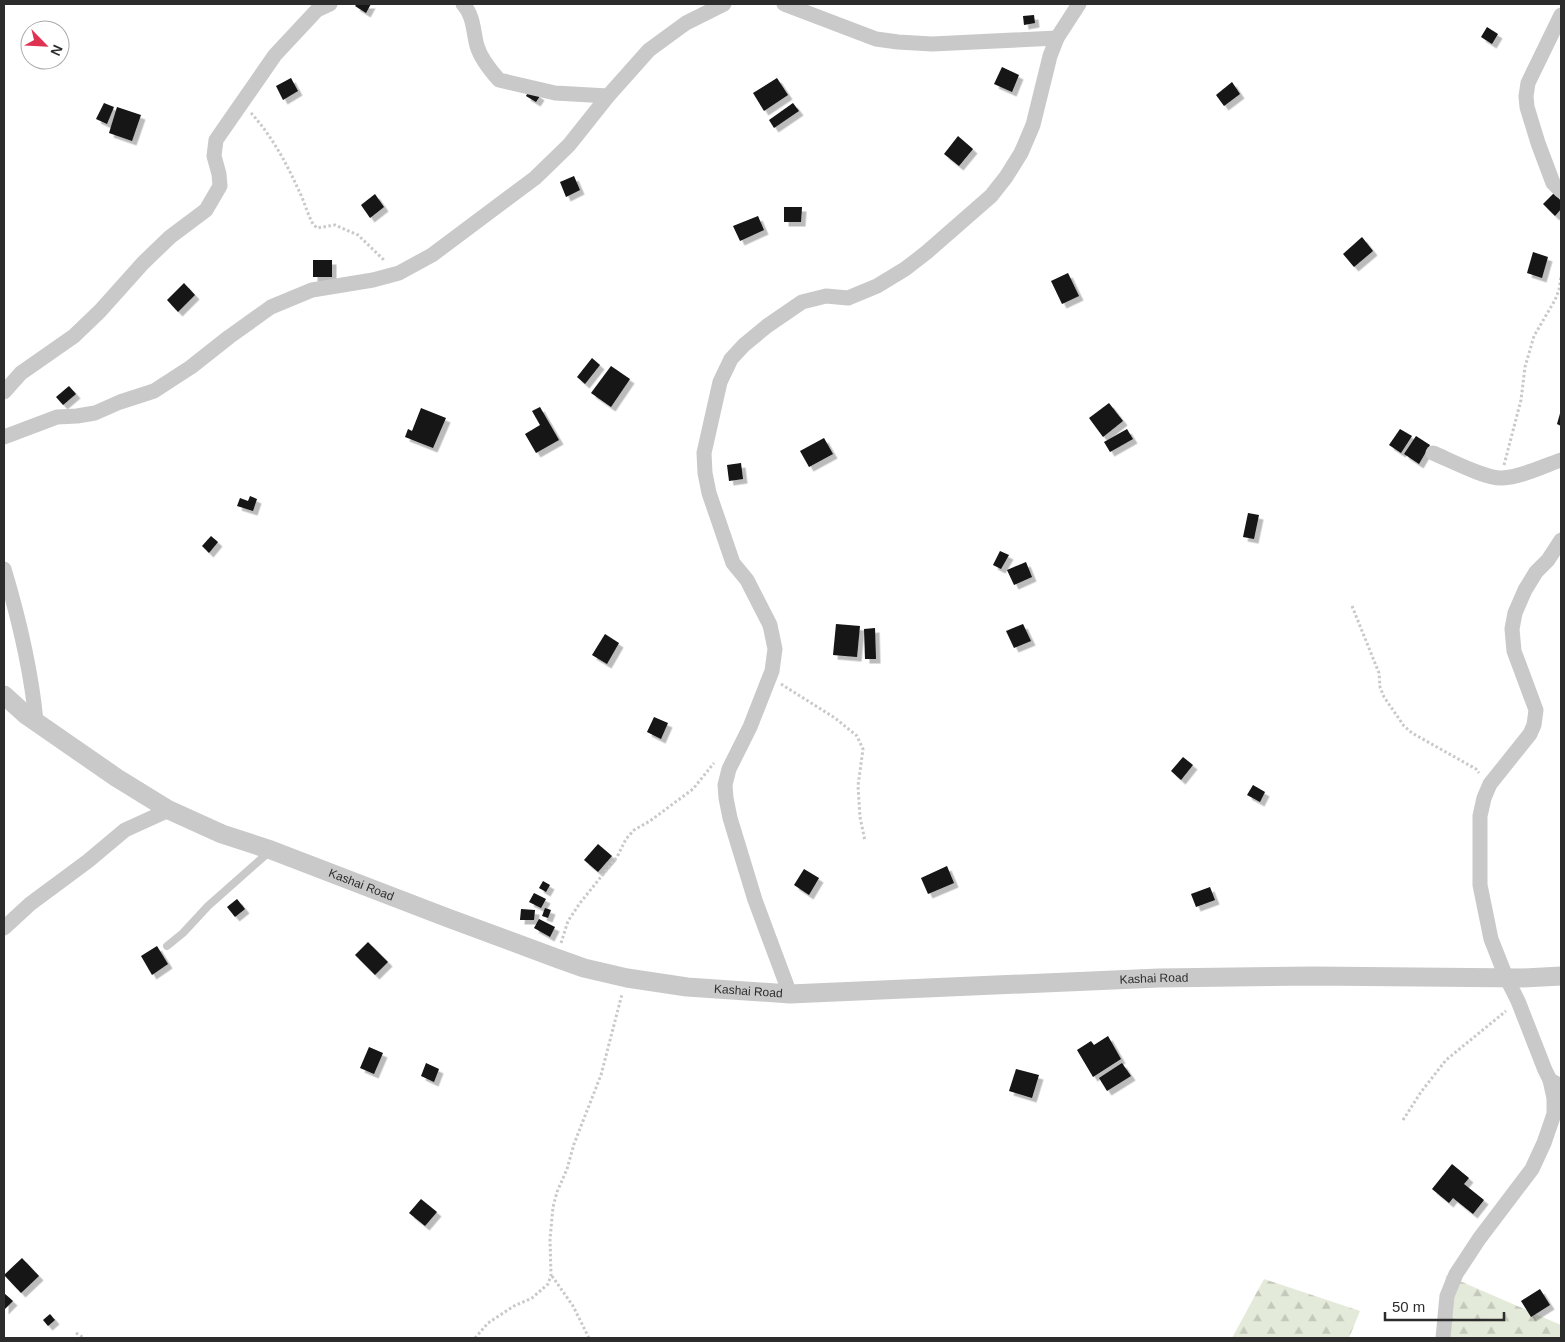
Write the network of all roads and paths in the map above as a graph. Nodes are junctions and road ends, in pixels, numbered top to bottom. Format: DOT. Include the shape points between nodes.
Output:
graph roads {
  1 [pos="330,4"];
  2 [pos="464,4"];
  3 [pos="724,4"];
  4 [pos="784,4"];
  5 [pos="1080,4"];
  6 [pos="1560,4"];
  7 [pos="1561,10"];
  8 [pos="1561,15"];
  9 [pos="1057,38"];
  10 [pos="608,96"];
  11 [pos="241,103"];
  12 [pos="1561,191"];
  13 [pos="399,273"];
  14 [pos="1561,276"];
  15 [pos="4,392"];
  16 [pos="4,437"];
  17 [pos="1433,453"];
  18 [pos="1561,460"];
  19 [pos="1501,478"];
  20 [pos="1561,540"];
  21 [pos="4,570"];
  22 [pos="1352,606"];
  23 [pos="769,678"];
  24 [pos="4,695"];
  25 [pos="36,721"];
  26 [pos="716,761"];
  27 [pos="1484,798"];
  28 [pos="169,810"];
  29 [pos="865,841"];
  30 [pos="271,850"];
  31 [pos="4,928"];
  32 [pos="167,946"];
  33 [pos="556,958"];
  34 [pos="1561,976"];
  35 [pos="1506,977"];
  36 [pos="626,978"];
  37 [pos="790,994"];
  38 [pos="1518,1001"];
  39 [pos="1556,1083"];
  40 [pos="1403,1120"];
  41 [pos="551,1275"];
  42 [pos="76,1333"];
  43 [pos="84,1338"];
  44 [pos="475,1338"];
  45 [pos="589,1338"];
  46 [pos="1443,1338"];
  1 -- 11 [label="street" via="317,10 289,39"];
  2 -- 10 [label="street" via="472,18 482,56 499,80 555,93"];
  3 -- 10 [label="street" via="686,23 649,50"];
  4 -- 9 [label="street" via="876,39 898,42 932,44"];
  5 -- 9 [label="street"];
  6 -- 7 [label="street"];
  8 -- 12 [label="street" via="1528,84 1526,96 1538,143 1553,183"];
  9 -- 23 [label="street" via="1024,146 991,196 927,252 877,286 848,298 826,296 802,302 767,326 744,344 720,382 704,453 705,473 733,563 747,580 770,625 775,649"];
  10 -- 13 [label="street" via="568,145 535,178 432,255"];
  11 -- 13 [label="path" via="261,124 278,152 313,224 317,228 335,225 358,235"];
  11 -- 15 [label="street" via="216,140 214,156 220,186 206,210 170,237 74,336 21,373"];
  13 -- 16 [label="street" via="312,290 271,307 154,391 95,413 57,417"];
  14 -- 19 [label="path" via="1555,300 1534,336"];
  17 -- 19 [label="street" via="1485,475"];
  18 -- 19 [label="street"];
  20 -- 27 [label="street" via="1525,590 1512,629 1514,651 1536,710 1534,725 1490,784"];
  21 -- 25 [label="street" via="33,687"];
  22 -- 27 [label="path" via="1384,697 1412,733 1476,769 1483,778"];
  23 -- 29 [label="path" via="835,718 857,736 863,749 858,786"];
  23 -- 37 [label="street" via="725,785 730,818 755,900"];
  24 -- 25 [label="street, Kashai Road"];
  25 -- 28 [label="street, Kashai Road" via="73,749"];
  26 -- 33 [label="path" via="693,789 626,839 568,921"];
  27 -- 35 [label="street" via="1480,816 1480,885 1491,939"];
  28 -- 30 [label="street, Kashai Road" via="222,834"];
  28 -- 31 [label="street" via="125,830"];
  30 -- 32 [label="lane"];
  30 -- 33 [label="street, Kashai Road"];
  33 -- 36 [label="street, Kashai Road"];
  34 -- 35 [label="street, Kashai Road"];
  35 -- 37 [label="street, Kashai Road" via="1159,978"];
  35 -- 38 [label="street"];
  36 -- 37 [label="street, Kashai Road" via="687,987"];
  36 -- 41 [label="path" via="601,1076 555,1200 550,1239"];
  38 -- 39 [label="street" via="1545,1070"];
  38 -- 40 [label="path" via="1446,1060"];
  39 -- 46 [label="street" via="1554,1114 1532,1169 1456,1274 1447,1296"];
  41 -- 44 [label="path" via="543,1290 488,1324"];
  41 -- 45 [label="path" via="573,1306"];
  42 -- 43 [label="path"];
}
